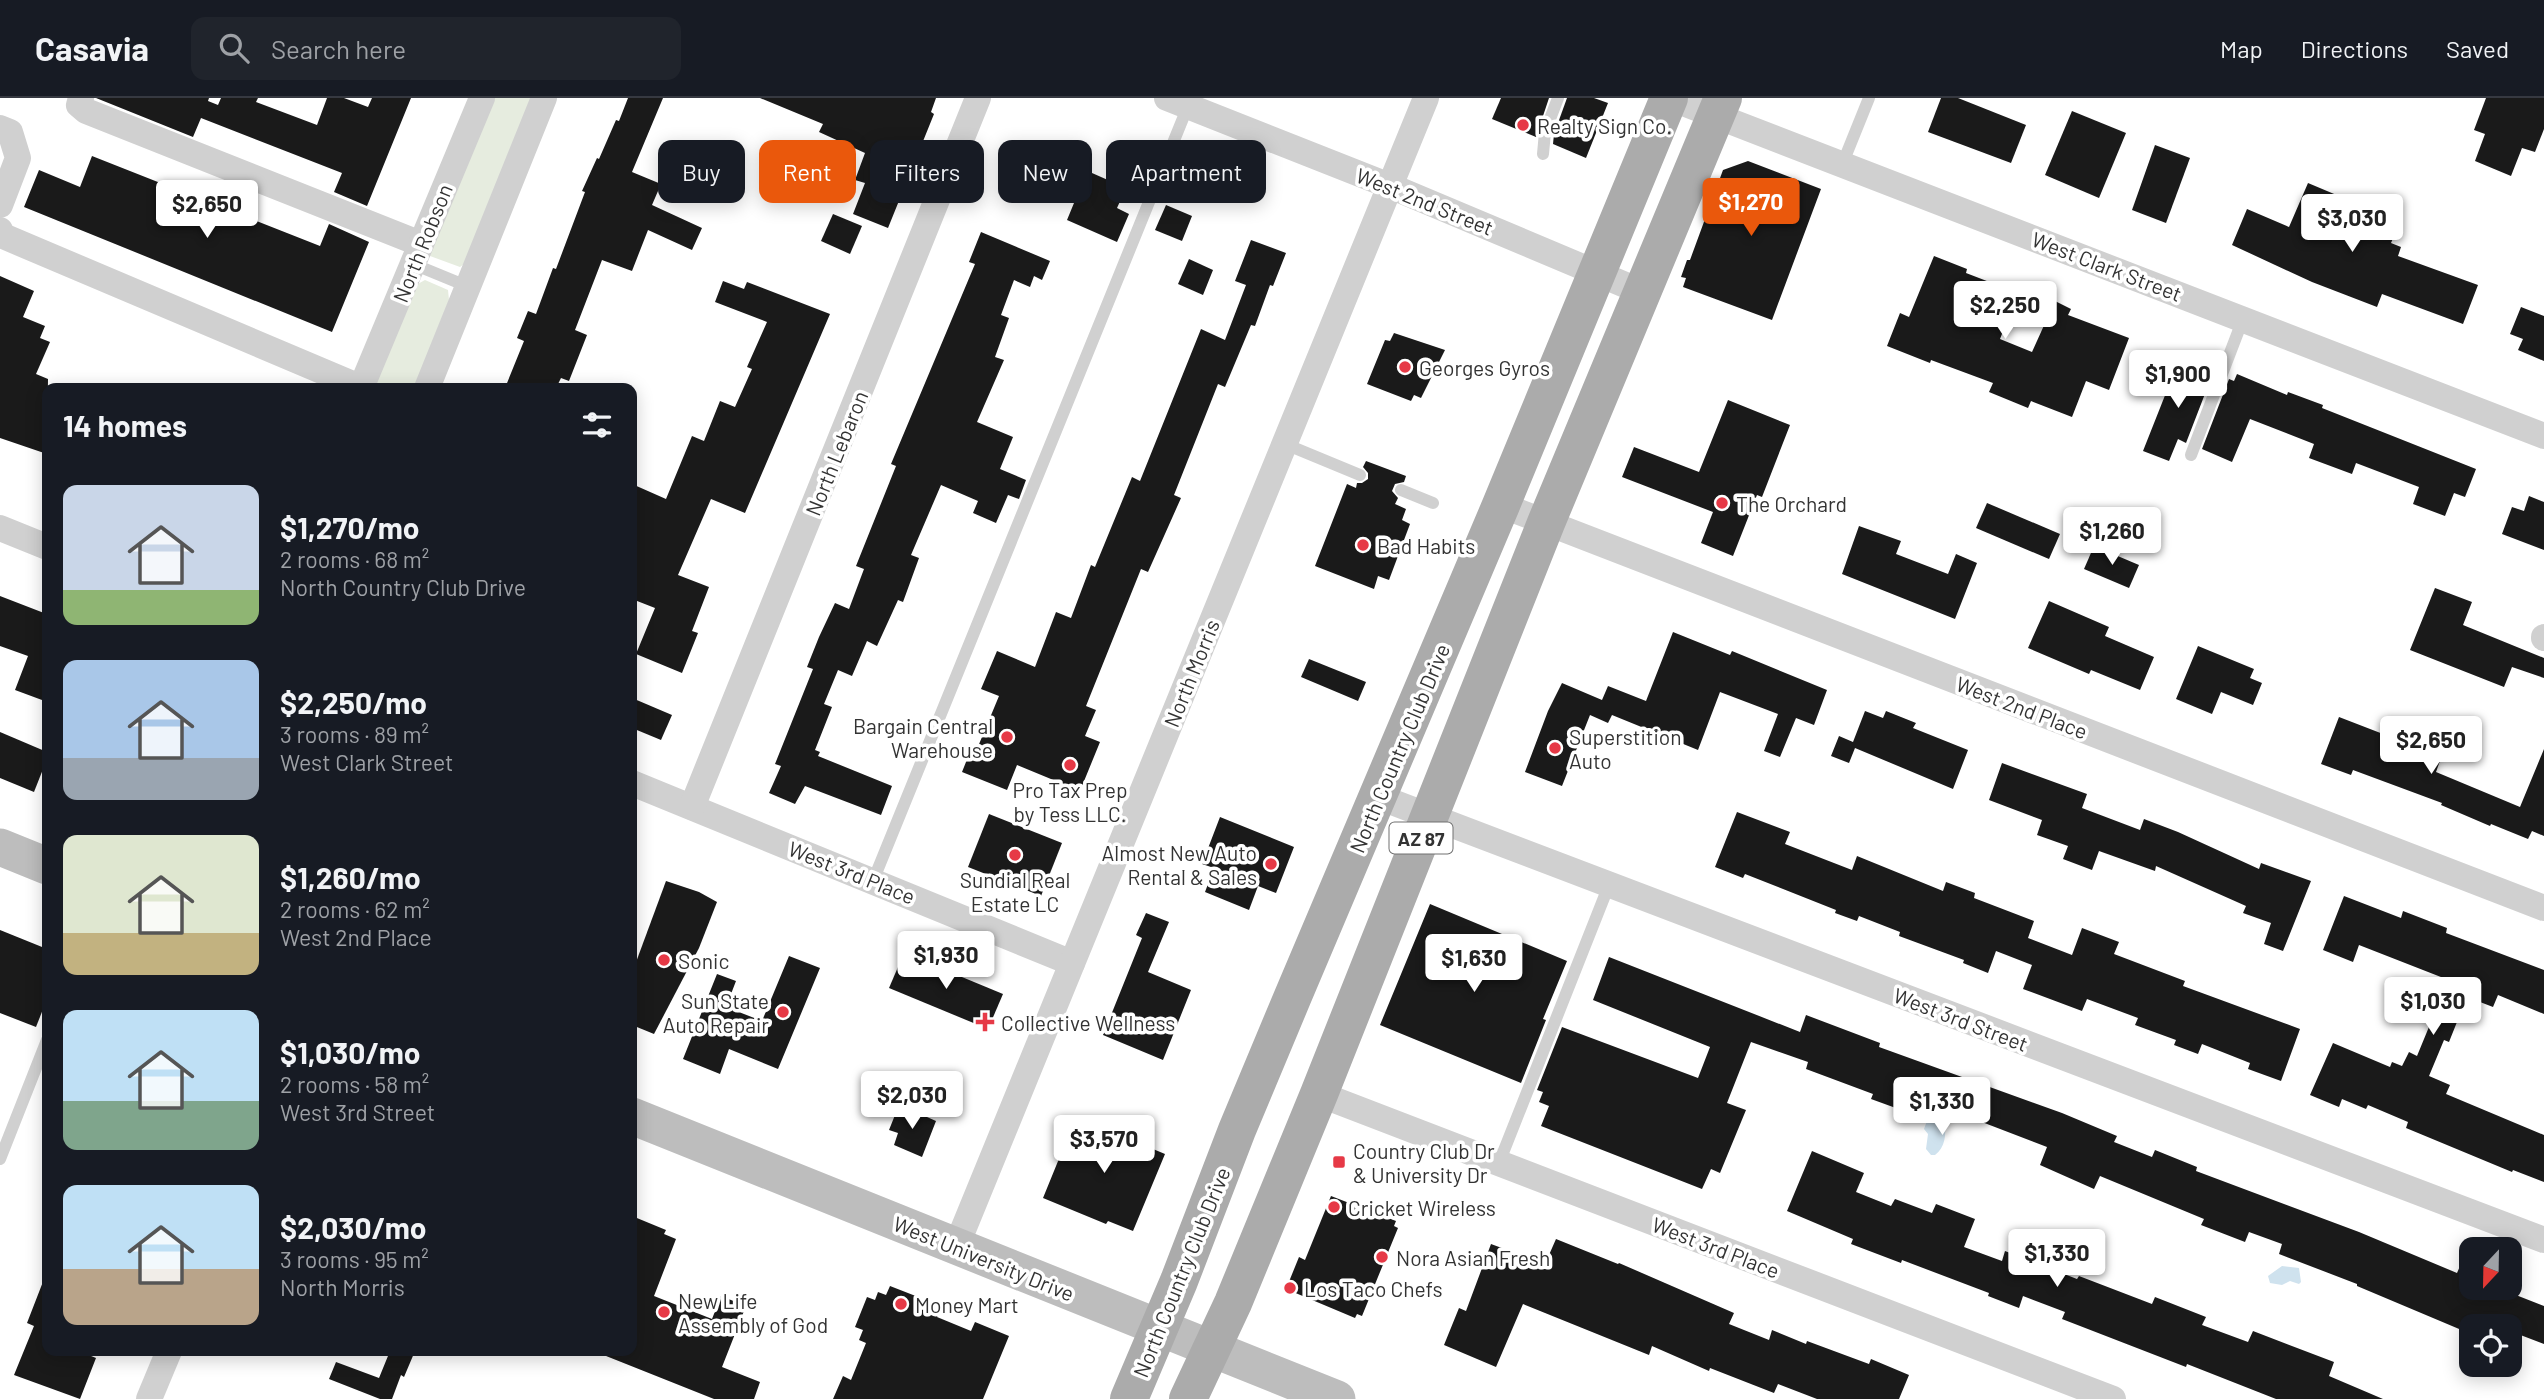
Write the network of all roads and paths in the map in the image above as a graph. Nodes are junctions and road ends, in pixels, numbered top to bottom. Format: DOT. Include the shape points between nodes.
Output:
graph roads {
  1 [pos="81,98"];
  2 [pos="482,98"];
  3 [pos="544,98"];
  4 [pos="978,98"];
  5 [pos="1426,98"];
  6 [pos="1558,98"];
  7 [pos="1670,98"];
  8 [pos="1869,98"];
  9 [pos="1177,102"];
  10 [pos="1719,107"];
  11 [pos="0,128"];
  12 [pos="1543,154"];
  13 [pos="1842,165"];
  14 [pos="1390,186"];
  15 [pos="0,205"];
  16 [pos="0,230"];
  17 [pos="417,254"];
  18 [pos="1597,273"];
  19 [pos="469,287"];
  20 [pos="1642,292"];
  21 [pos="2243,319"];
  22 [pos="350,383"];
  23 [pos="364,383"];
  24 [pos="429,383"];
  25 [pos="2544,436"];
  26 [pos="1285,444"];
  27 [pos="2191,456"];
  28 [pos="1360,475"];
  29 [pos="1401,490"];
  30 [pos="1433,503"];
  31 [pos="1501,505"];
  32 [pos="1546,523"];
  33 [pos="0,528"];
  34 [pos="42,545"];
  35 [pos="637,785"];
  36 [pos="1379,797"];
  37 [pos="692,807"];
  38 [pos="1430,816"];
  39 [pos="0,847"];
  40 [pos="42,864"];
  41 [pos="873,881"];
  42 [pos="1609,885"];
  43 [pos="2544,908"];
  44 [pos="1072,963"];
  45 [pos="42,1053"];
  46 [pos="1319,1094"];
  47 [pos="637,1118"];
  48 [pos="0,1159"];
  49 [pos="1499,1163"];
  50 [pos="2544,1240"];
  51 [pos="956,1247"];
  52 [pos="1159,1328"];
  53 [pos="1210,1349"];
  54 [pos="167,1356"];
  55 [pos="149,1399"];
  56 [pos="1129,1399"];
  57 [pos="1188,1399"];
  58 [pos="1337,1399"];
  59 [pos="2113,1399"];
  1 -- 17 [label="street" via="79,105 86,111"];
  2 -- 17 [label="street, North Robson"];
  3 -- 19 [label="street"];
  4 -- 37 [label="street, North Lebaron"];
  5 -- 14 [label="street, North Morris"];
  6 -- 12 [label="lane" via="1545,132"];
  7 -- 10 [label="street, West Clark Street"];
  7 -- 18 [label="main road, North Country Club Drive / AZ 87"];
  8 -- 13 [label="lane"];
  9 -- 14 [label="street, West 2nd Street"];
  9 -- 41 [label="lane"];
  10 -- 13 [label="street, West Clark Street"];
  10 -- 20 [label="main road, AZ 87"];
  11 -- 15 [label="street" via="10,132 18,158"];
  13 -- 21 [label="street, West Clark Street"];
  14 -- 18 [label="street, West 2nd Street"];
  14 -- 26 [label="street, North Morris"];
  16 -- 22 [label="street" via="4,236"];
  17 -- 19 [label="lane"];
  17 -- 23 [label="street, North Robson"];
  18 -- 20 [label="street, West 2nd Street"];
  18 -- 31 [label="main road, North Country Club Drive / AZ 87"];
  19 -- 24 [label="street"];
  20 -- 32 [label="main road, AZ 87"];
  21 -- 25 [label="street, West Clark Street"];
  21 -- 27 [label="lane"];
  26 -- 28 [label="lane"];
  26 -- 44 [label="street, North Morris"];
  29 -- 30 [label="lane"];
  31 -- 32 [label="street, West 2nd Place"];
  31 -- 36 [label="main road, North Country Club Drive / AZ 87"];
  32 -- 38 [label="main road, AZ 87"];
  32 -- 43 [label="street, West 2nd Place"];
  33 -- 34 [label="street"];
  35 -- 37 [label="street, West 3rd Place"];
  36 -- 38 [label="street, West 3rd Street"];
  36 -- 52 [label="main road, North Country Club Drive / AZ 87"];
  37 -- 41 [label="street, West 3rd Place"];
  38 -- 42 [label="street, West 3rd Street"];
  38 -- 46 [label="main road, AZ 87"];
  39 -- 40 [label="main road"];
  41 -- 44 [label="street, West 3rd Place"];
  42 -- 49 [label="lane"];
  42 -- 50 [label="street, West 3rd Street"];
  44 -- 51 [label="street, North Morris"];
  45 -- 48 [label="lane"];
  46 -- 49 [label="street, West 3rd Place"];
  46 -- 53 [label="main road, AZ 87"];
  47 -- 51 [label="main road, West University Drive"];
  49 -- 59 [label="street, West 3rd Place"];
  51 -- 52 [label="main road, West University Drive"];
  52 -- 53 [label="main road, West University Drive"];
  52 -- 56 [label="main road, North Country Club Drive / AZ 87"];
  53 -- 57 [label="main road, AZ 87"];
  53 -- 58 [label="main road, West University Drive"];
  54 -- 55 [label="street"];
}
